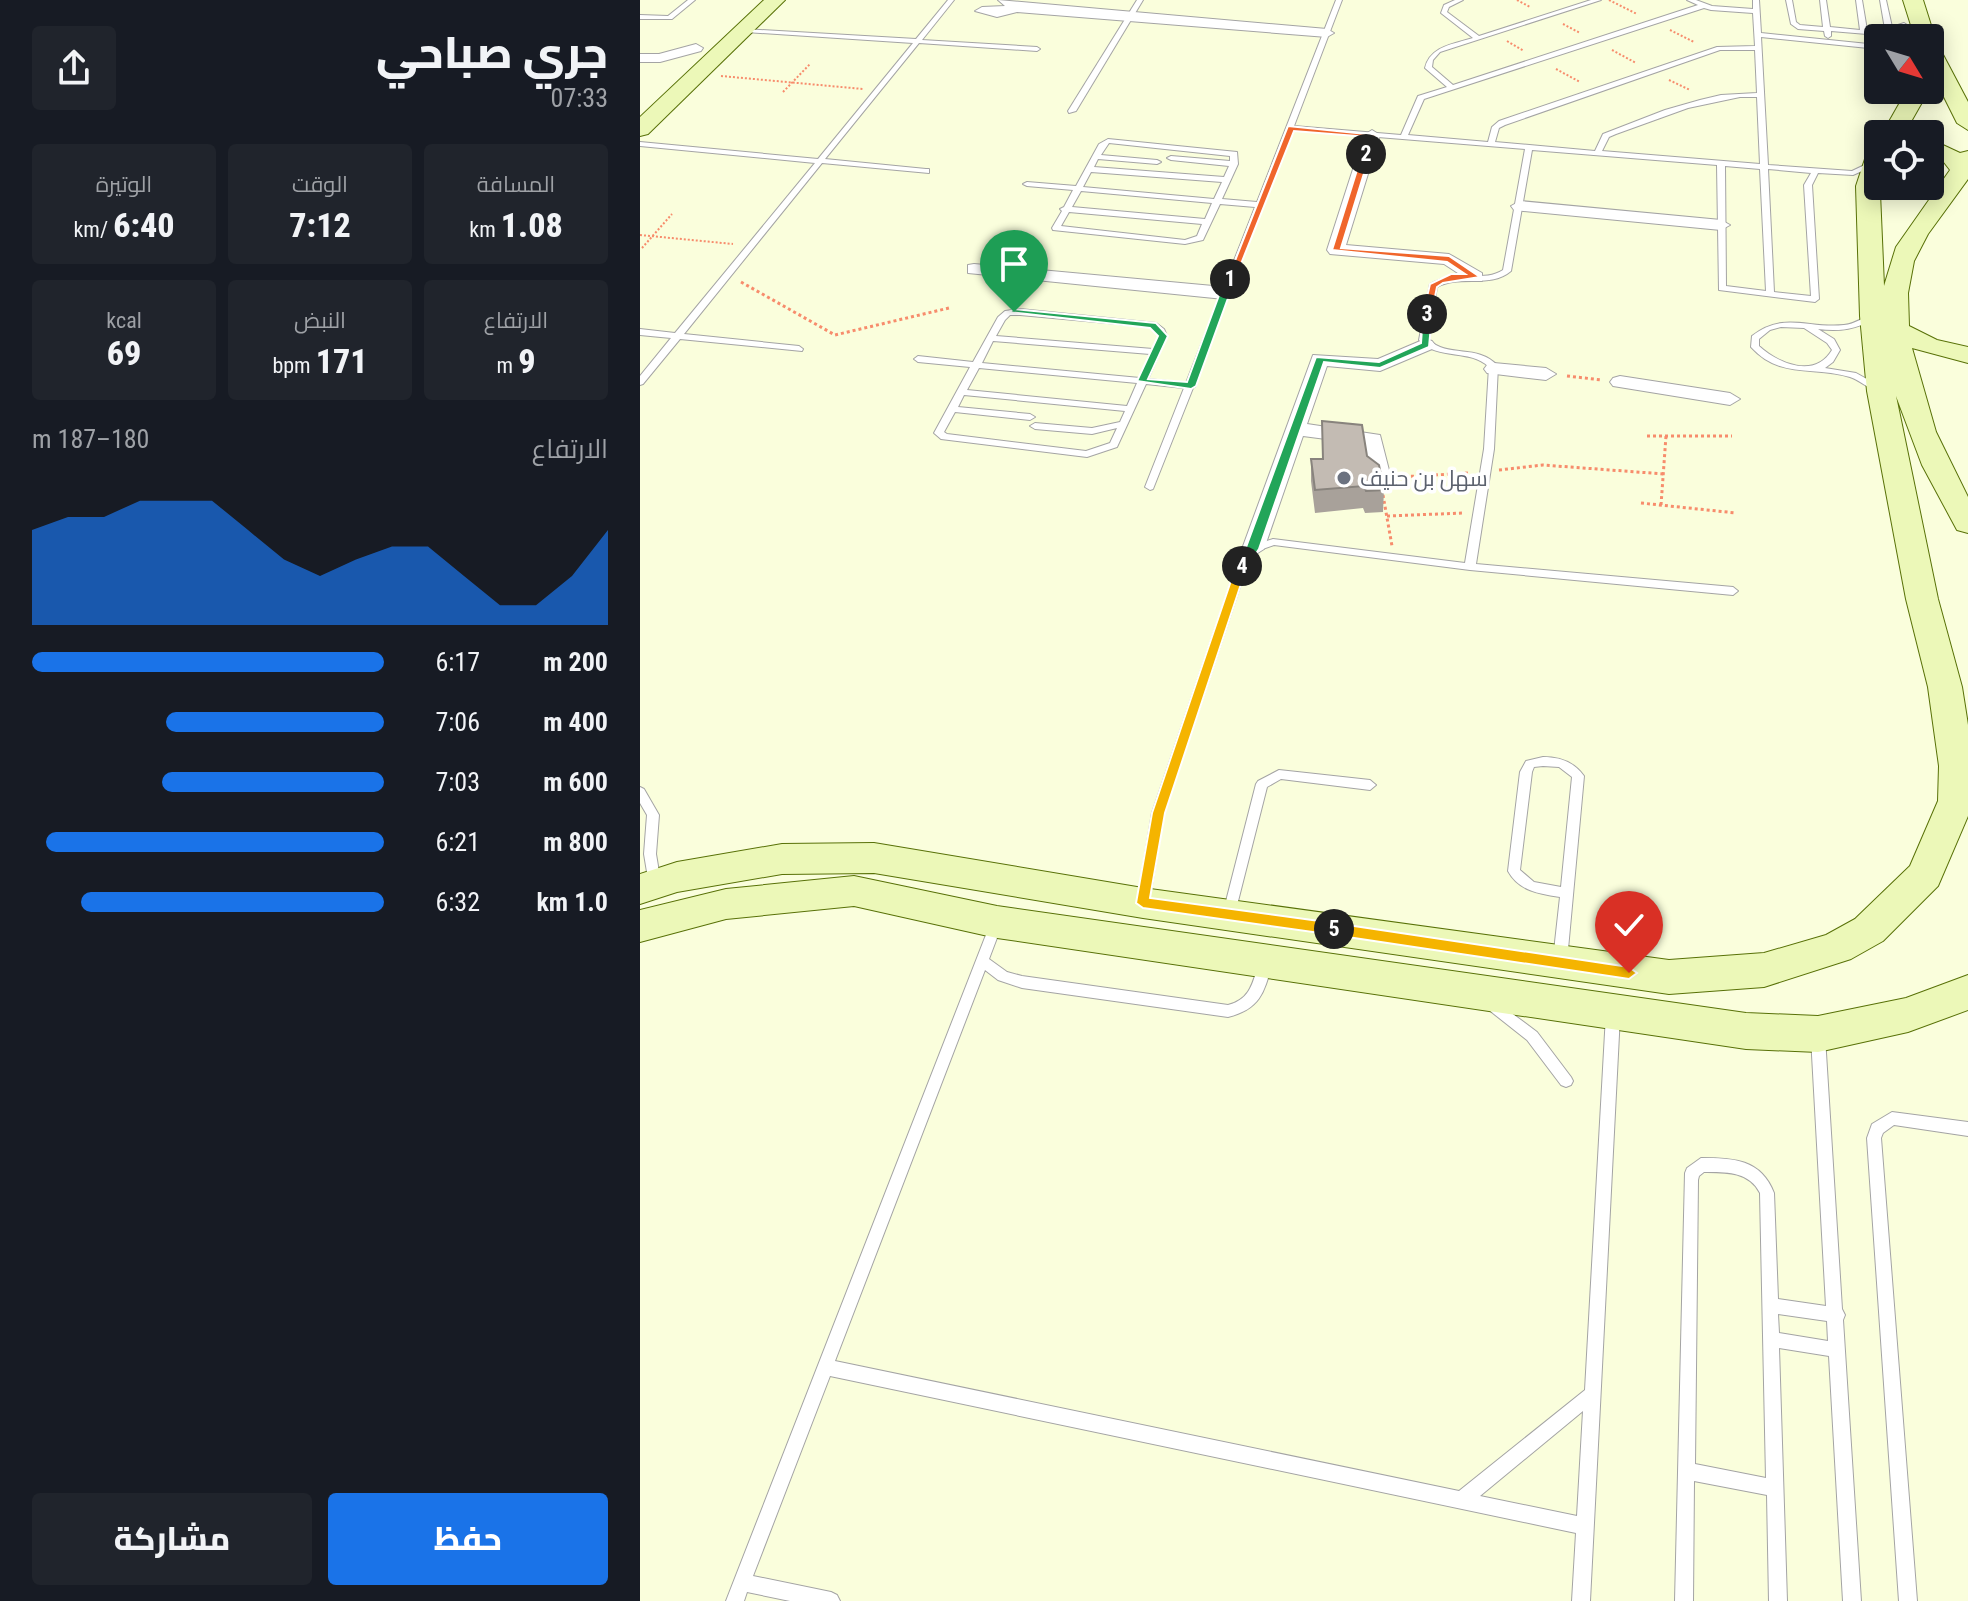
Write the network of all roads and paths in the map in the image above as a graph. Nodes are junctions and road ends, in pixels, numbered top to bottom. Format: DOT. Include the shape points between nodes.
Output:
graph roads {
  1 [pos="692,0"];
  2 [pos="745,0"];
  3 [pos="775,0"];
  4 [pos="951,0"];
  5 [pos="1140,0"];
  6 [pos="1339,0"];
  7 [pos="1460,0"];
  8 [pos="1598,0"];
  9 [pos="1690,0"];
  10 [pos="1756,0"];
  11 [pos="1789,0"];
  12 [pos="1823,0"];
  13 [pos="1859,0"];
  14 [pos="1883,0"];
  15 [pos="1897,0"];
  16 [pos="1913,0"];
  17 [pos="1009,4"];
  18 [pos="1703,6"];
  19 [pos="982,11"];
  20 [pos="1756,11"];
  21 [pos="640,17"];
  22 [pos="1129,17"];
  23 [pos="1888,24"];
  24 [pos="1898,24"];
  25 [pos="1921,24"];
  26 [pos="749,26"];
  27 [pos="1827,30"];
  28 [pos="1864,32"];
  29 [pos="1327,33"];
  30 [pos="1758,35"];
  31 [pos="1478,38"];
  32 [pos="918,40"];
  33 [pos="1830,43"];
  34 [pos="1864,46"];
  35 [pos="696,48"];
  36 [pos="1758,48"];
  37 [pos="1037,49"];
  38 [pos="640,58"];
  39 [pos="810,64"];
  40 [pos="700,75"];
  41 [pos="1944,76"];
  42 [pos="792,83"];
  43 [pos="1452,88"];
  44 [pos="878,90"];
  45 [pos="783,92"];
  46 [pos="1760,95"];
  47 [pos="640,103"];
  48 [pos="1072,111"];
  49 [pos="1968,123"];
  50 [pos="1291,128"];
  51 [pos="640,129"];
  52 [pos="1968,133"];
  53 [pos="1372,135"];
  54 [pos="1944,136"];
  55 [pos="640,137"];
  56 [pos="1404,137"];
  57 [pos="640,144"];
  58 [pos="1491,144"];
  59 [pos="1529,147"];
  60 [pos="1598,152"];
  61 [pos="1944,153"];
  62 [pos="1096,157"];
  63 [pos="1171,158"];
  64 [pos="1864,159"];
  65 [pos="821,161"];
  66 [pos="1157,162"];
  67 [pos="1721,163"];
  68 [pos="1234,164"];
  69 [pos="1965,165"];
  70 [pos="1764,167"];
  71 [pos="1088,169"];
  72 [pos="926,171"];
  73 [pos="1816,171"];
  74 [pos="1227,180"];
  75 [pos="1027,184"];
  76 [pos="1077,188"];
  77 [pos="1879,200"];
  78 [pos="1218,201"];
  79 [pos="1260,205"];
  80 [pos="1520,206"];
  81 [pos="1064,209"];
  82 [pos="672,214"];
  83 [pos="1208,222"];
  84 [pos="1721,225"];
  85 [pos="640,235"];
  86 [pos="652,236"];
  87 [pos="751,246"];
  88 [pos="642,248"];
  89 [pos="974,269"];
  90 [pos="728,275"];
  91 [pos="1476,277"];
  92 [pos="1224,293"];
  93 [pos="1770,293"];
  94 [pos="949,308"];
  95 [pos="1885,323"];
  96 [pos="1808,327"];
  97 [pos="640,335"];
  98 [pos="990,338"];
  99 [pos="676,339"];
  100 [pos="1425,345"];
  101 [pos="797,352"];
  102 [pos="1155,352"];
  103 [pos="1968,355"];
  104 [pos="918,359"];
  105 [pos="640,363"];
  106 [pos="654,364"];
  107 [pos="976,364"];
  108 [pos="1812,368"];
  109 [pos="1494,369"];
  110 [pos="1546,374"];
  111 [pos="1948,376"];
  112 [pos="1142,381"];
  113 [pos="640,382"];
  114 [pos="1620,382"];
  115 [pos="1191,386"];
  116 [pos="960,392"];
  117 [pos="1896,394"];
  118 [pos="1730,399"];
  119 [pos="951,409"];
  120 [pos="1130,409"];
  121 [pos="1123,424"];
  122 [pos="1295,429"];
  123 [pos="1647,436"];
  124 [pos="1666,436"];
  125 [pos="1732,436"];
  126 [pos="1485,472"];
  127 [pos="1664,474"];
  128 [pos="1380,478"];
  129 [pos="1150,487"];
  130 [pos="1641,503"];
  131 [pos="1661,505"];
  132 [pos="1479,512"];
  133 [pos="1736,513"];
  134 [pos="1387,516"];
  135 [pos="1968,523"];
  136 [pos="1253,549"];
  137 [pos="1394,557"];
  138 [pos="1470,567"];
  139 [pos="1733,591"];
  140 [pos="1956,695"];
  141 [pos="1962,760"];
  142 [pos="1370,785"];
  143 [pos="642,800"];
  144 [pos="648,886"];
  145 [pos="1567,893"];
  146 [pos="1143,903"];
  147 [pos="1229,913"];
  148 [pos="640,926"];
  149 [pos="1012,932"];
  150 [pos="1168,947"];
  151 [pos="1098,952"];
  152 [pos="1126,956"];
  153 [pos="982,961"];
  154 [pos="1265,961"];
  155 [pos="1560,963"];
  156 [pos="1462,990"];
  157 [pos="1962,999"];
  158 [pos="1613,1012"];
  159 [pos="1818,1034"];
  160 [pos="1566,1081"];
  161 [pos="1968,1129"];
  162 [pos="1769,1305"];
  163 [pos="1837,1315"];
  164 [pos="1770,1339"];
  165 [pos="1838,1350"];
  166 [pos="825,1367"];
  167 [pos="1593,1393"];
  168 [pos="1686,1471"];
  169 [pos="1773,1488"];
  170 [pos="1461,1500"];
  171 [pos="1585,1526"];
  172 [pos="742,1582"];
  173 [pos="735,1601"];
  174 [pos="831,1601"];
  175 [pos="1581,1601"];
  176 [pos="1684,1601"];
  177 [pos="1778,1601"];
  178 [pos="1852,1601"];
  179 [pos="1908,1601"];
  1 -- 21 [label="lane" via="670,18"];
  2 -- 35 [label="street"];
  3 -- 26 [label="street"];
  4 -- 32 [label="lane"];
  5 -- 22 [label="lane"];
  6 -- 29 [label="lane"];
  7 -- 31 [label="lane" via="1446,6 1444,13"];
  8 -- 31 [label="lane"];
  9 -- 18 [label="lane"];
  10 -- 20 [label="lane"];
  11 -- 27 [label="lane" via="1793,23"];
  12 -- 27 [label="lane"];
  13 -- 28 [label="lane"];
  14 -- 23 [label="lane"];
  15 -- 24 [label="street"];
  16 -- 25 [label="street"];
  17 -- 19 [label="street" via="1002,12"];
  17 -- 22 [label="street"];
  18 -- 20 [label="lane"];
  18 -- 43 [label="lane"];
  20 -- 30 [label="lane"];
  22 -- 29 [label="street"];
  22 -- 48 [label="lane"];
  26 -- 32 [label="lane"];
  26 -- 32 [label="lane"];
  26 -- 40 [label="street"];
  27 -- 28 [label="lane"];
  27 -- 33 [label="lane"];
  29 -- 50 [label="lane"];
  30 -- 33 [label="lane"];
  30 -- 36 [label="lane"];
  31 -- 43 [label="lane" via="1430,59 1428,68"];
  32 -- 37 [label="lane"];
  32 -- 44 [label="lane"];
  33 -- 34 [label="lane"];
  35 -- 38 [label="street"];
  35 -- 47 [label="street"];
  36 -- 46 [label="lane"];
  36 -- 58 [label="lane" via="1719,48 1502,123"];
  39 -- 42 [label="path"];
  40 -- 42 [label="path"];
  40 -- 51 [label="street"];
  41 -- 49 [label="street"];
  42 -- 44 [label="path"];
  42 -- 45 [label="path"];
  43 -- 56 [label="lane" via="1416,102"];
  44 -- 65 [label="lane"];
  46 -- 60 [label="lane" via="1706,99 1613,132"];
  46 -- 70 [label="lane"];
  50 -- 53 [label="lane"];
  50 -- 79 [label="lane"];
  52 -- 54 [label="street"];
  53 -- 56 [label="lane"];
  53 -- 91 [label="street" via="1336,250 1449,259"];
  55 -- 65 [label="lane"];
  56 -- 58 [label="lane"];
  57 -- 65 [label="lane"];
  58 -- 59 [label="lane"];
  59 -- 60 [label="lane"];
  59 -- 80 [label="lane"];
  60 -- 67 [label="lane"];
  61 -- 69 [label="street"];
  62 -- 66 [label="lane"];
  62 -- 68 [label="lane" via="1105,143 1117,141 1229,151 1236,155"];
  62 -- 71 [label="lane"];
  63 -- 68 [label="lane"];
  64 -- 73 [label="lane"];
  65 -- 72 [label="lane"];
  65 -- 87 [label="lane"];
  67 -- 70 [label="lane"];
  67 -- 84 [label="lane"];
  68 -- 74 [label="lane"];
  69 -- 95 [label="street" via="1923,220 1902,260"];
  70 -- 73 [label="lane"];
  70 -- 93 [label="lane"];
  71 -- 74 [label="lane"];
  71 -- 76 [label="lane"];
  73 -- 93 [label="lane" via="1808,185 1815,299"];
  74 -- 78 [label="lane"];
  75 -- 76 [label="lane"];
  76 -- 78 [label="lane"];
  76 -- 81 [label="lane"];
  77 -- 95 [label="street"];
  78 -- 79 [label="lane"];
  78 -- 83 [label="lane"];
  79 -- 92 [label="lane"];
  80 -- 84 [label="street"];
  80 -- 91 [label="lane" via="1507,271 1497,278"];
  81 -- 83 [label="lane"];
  81 -- 83 [label="lane" via="1055,226 1059,229 1185,242 1200,238"];
  82 -- 86 [label="path"];
  84 -- 93 [label="lane" via="1722,288"];
  85 -- 86 [label="path"];
  86 -- 87 [label="path"];
  86 -- 88 [label="path"];
  87 -- 90 [label="lane"];
  89 -- 92 [label="street"];
  90 -- 94 [label="path" via="835,335"];
  90 -- 99 [label="lane"];
  91 -- 100 [label="lane" via="1455,276 1433,286"];
  92 -- 115 [label="lane"];
  95 -- 96 [label="lane" via="1854,329"];
  95 -- 103 [label="street" via="1928,346"];
  95 -- 117 [label="street"];
  96 -- 108 [label="lane" via="1822,333 1836,350 1825,365"];
  96 -- 108 [label="lane" via="1775,325 1762,330 1755,347 1777,364"];
  97 -- 99 [label="lane"];
  98 -- 102 [label="lane"];
  98 -- 102 [label="lane" via="1004,316 1020,312 1153,325 1163,336"];
  98 -- 107 [label="lane"];
  99 -- 101 [label="lane"];
  99 -- 106 [label="lane"];
  100 -- 109 [label="lane" via="1482,355"];
  100 -- 122 [label="street" via="1380,365 1320,359"];
  102 -- 112 [label="lane"];
  104 -- 107 [label="lane"];
  105 -- 106 [label="lane"];
  106 -- 113 [label="lane"];
  107 -- 112 [label="lane"];
  107 -- 116 [label="lane"];
  108 -- 117 [label="lane" via="1853,375"];
  109 -- 110 [label="street"];
  109 -- 126 [label="lane"];
  110 -- 114 [label="path"];
  111 -- 117 [label="street"];
  112 -- 115 [label="lane"];
  112 -- 120 [label="lane"];
  114 -- 118 [label="street"];
  115 -- 129 [label="lane"];
  116 -- 119 [label="lane"];
  116 -- 120 [label="lane"];
  117 -- 135 [label="street"];
  117 -- 140 [label="street" via="1922,599"];
  119 -- 121 [label="lane" via="1092,431"];
  119 -- 121 [label="lane" via="939,430 944,437 1087,454 1114,445"];
  120 -- 121 [label="lane"];
  122 -- 128 [label="street" via="1373,439"];
  122 -- 136 [label="street"];
  123 -- 124 [label="path"];
  124 -- 125 [label="path"];
  124 -- 127 [label="path"];
  126 -- 127 [label="path" via="1543,465"];
  126 -- 128 [label="path"];
  126 -- 132 [label="lane"];
  127 -- 131 [label="path"];
  128 -- 134 [label="path"];
  130 -- 131 [label="path"];
  131 -- 133 [label="path"];
  132 -- 134 [label="path"];
  132 -- 138 [label="lane"];
  134 -- 137 [label="path"];
  136 -- 137 [label="lane" via="1273,542"];
  136 -- 146 [label="lane" via="1244,559 1158,813"];
  137 -- 138 [label="lane"];
  138 -- 139 [label="lane"];
  140 -- 141 [label="street"];
  141 -- 155 [label="street" via="1956,801 1925,875 1869,930 1837,948 1764,970 1715,976 1669,977"];
  142 -- 147 [label="lane" via="1270,776 1262,784"];
  143 -- 144 [label="lane" via="653,815"];
  144 -- 146 [label="street" via="782,859 874,858"];
  145 -- 145 [label="lane" via="1578,776 1564,764 1538,761 1526,772 1514,871 1528,886"];
  145 -- 155 [label="lane"];
  146 -- 147 [label="street"];
  147 -- 155 [label="street"];
  148 -- 149 [label="street" via="726,904 854,891"];
  149 -- 150 [label="street"];
  149 -- 151 [label="lane"];
  149 -- 153 [label="lane"];
  150 -- 152 [label="lane"];
  150 -- 154 [label="street"];
  153 -- 154 [label="lane" via="1022,982 1228,1011 1254,999"];
  153 -- 166 [label="lane"];
  154 -- 156 [label="street"];
  156 -- 158 [label="street"];
  156 -- 160 [label="lane" via="1496,1007 1532,1036"];
  157 -- 159 [label="street"];
  158 -- 159 [label="street" via="1746,1031"];
  158 -- 167 [label="lane"];
  159 -- 163 [label="lane"];
  161 -- 179 [label="lane" via="1892,1118 1874,1138"];
  162 -- 163 [label="lane"];
  162 -- 164 [label="lane"];
  162 -- 168 [label="lane" via="1765,1185 1743,1170 1695,1168"];
  163 -- 165 [label="lane"];
  164 -- 165 [label="lane"];
  164 -- 169 [label="lane"];
  165 -- 178 [label="lane"];
  166 -- 170 [label="lane"];
  166 -- 172 [label="lane"];
  167 -- 170 [label="lane"];
  167 -- 171 [label="lane"];
  168 -- 169 [label="lane"];
  168 -- 176 [label="lane"];
  169 -- 177 [label="lane"];
  170 -- 171 [label="lane"];
  171 -- 175 [label="lane"];
  172 -- 173 [label="lane"];
  172 -- 174 [label="lane"];
}
